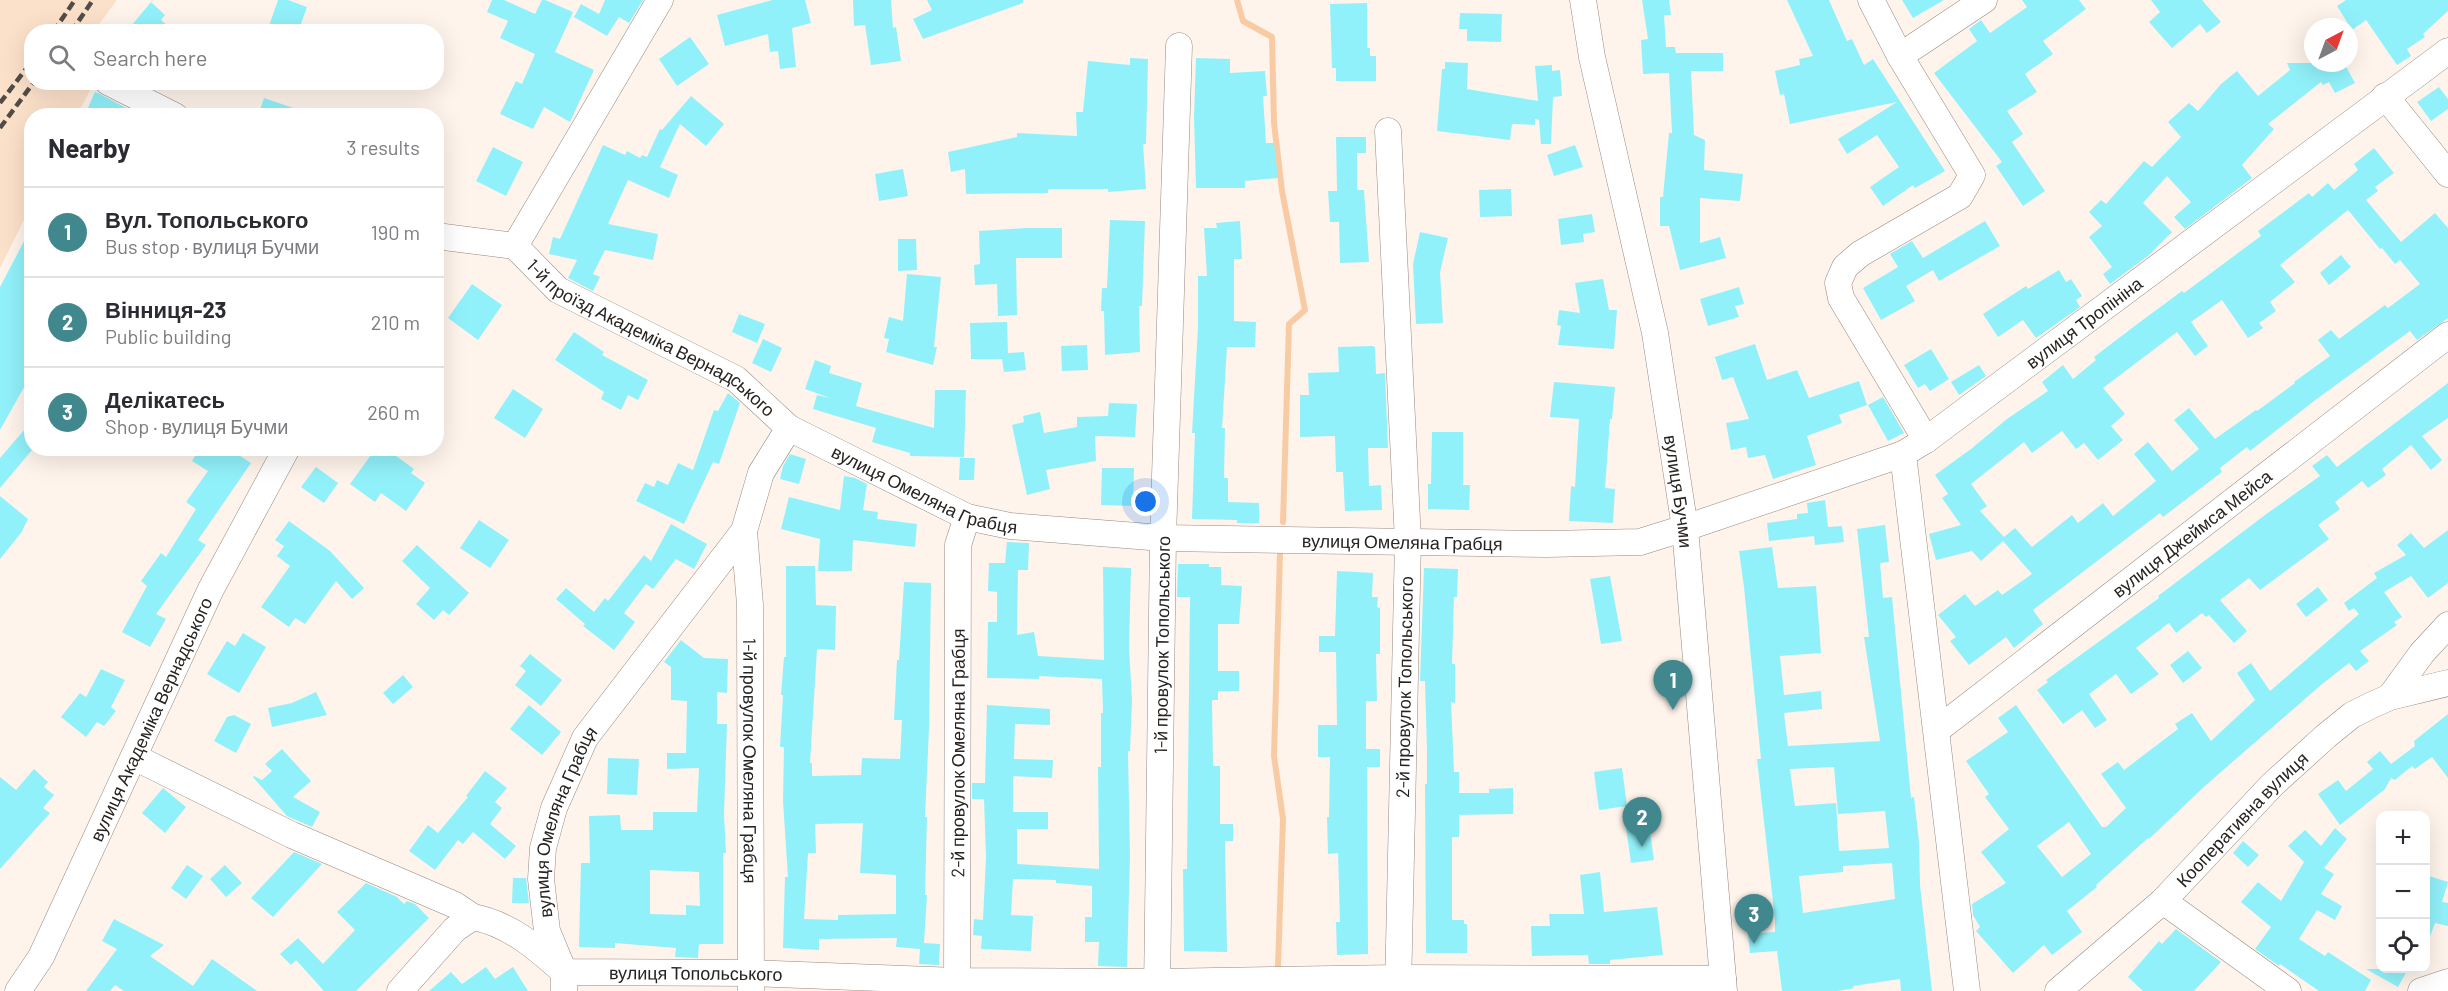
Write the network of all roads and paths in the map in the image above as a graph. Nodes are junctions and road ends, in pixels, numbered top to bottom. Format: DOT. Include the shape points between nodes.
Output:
graph roads {
  1 [pos="660,0"];
  2 [pos="1583,0"];
  3 [pos="1871,0"];
  4 [pos="1984,0"];
  5 [pos="1179,46"];
  6 [pos="2448,51"];
  7 [pos="1900,56"];
  8 [pos="124,90"];
  9 [pos="2385,96"];
  10 [pos="159,108"];
  11 [pos="1388,131"];
  12 [pos="2448,174"];
  13 [pos="444,237"];
  14 [pos="515,246"];
  15 [pos="2448,335"];
  16 [pos="789,428"];
  17 [pos="1926,440"];
  18 [pos="1904,454"];
  19 [pos="283,456"];
  20 [pos="967,517"];
  21 [pos="1685,528"];
  22 [pos="744,531"];
  23 [pos="1163,538"];
  24 [pos="1408,541"];
  25 [pos="2448,625"];
  26 [pos="2448,682"];
  27 [pos="2390,697"];
  28 [pos="1937,730"];
  29 [pos="134,756"];
  30 [pos="2163,901"];
  31 [pos="473,917"];
  32 [pos="564,982"];
  33 [pos="752,982"];
  34 [pos="2448,982"];
  35 [pos="1398,985"];
  36 [pos="1723,985"];
  37 [pos="957,986"];
  38 [pos="1157,987"];
  39 [pos="18,991"];
  40 [pos="400,991"];
  41 [pos="1967,991"];
  42 [pos="2058,991"];
  43 [pos="2288,991"];
  44 [pos="2421,991"];
  1 -- 14 [label="street"];
  2 -- 21 [label="street, вулиця Бучми" via="1592,57 1655,333"];
  3 -- 7 [label="street"];
  4 -- 7 [label="street"];
  5 -- 23 [label="street, 1-й провулок Топольського"];
  6 -- 9 [label="street, вулиця Тропініна"];
  7 -- 17 [label="street" via="1972,175 1960,196 1860,254 1845,267 1838,283 1841,298"];
  8 -- 10 [label="street"];
  9 -- 12 [label="street"];
  9 -- 17 [label="street, вулиця Тропініна"];
  11 -- 24 [label="street, 2-й провулок Топольського"];
  13 -- 14 [label="street"];
  14 -- 16 [label="street, 1-й проїзд Академіка Вернадського" via="558,290 736,379"];
  15 -- 28 [label="street, вулиця Джеймса Мейса"];
  16 -- 20 [label="street, вулиця Омеляна Грабця"];
  16 -- 22 [label="street, вулиця Омеляна Грабця" via="761,473"];
  17 -- 18 [label="street, вулиця Тропініна"];
  18 -- 21 [label="street, вулиця Тропініна"];
  18 -- 28 [label="street"];
  19 -- 29 [label="street, вулиця Академіка Вернадського" via="211,589"];
  20 -- 23 [label="street, вулиця Омеляна Грабця" via="1010,526"];
  20 -- 37 [label="street, 2-й провулок Омеляна Грабця" via="958,545"];
  21 -- 24 [label="street, вулиця Омеляна Грабця" via="1640,542"];
  21 -- 36 [label="street, вулиця Бучми"];
  22 -- 32 [label="street, вулиця Омеляна Грабця" via="585,738 554,808 543,848 541,879 547,931"];
  22 -- 33 [label="street, 1-й провулок Омеляна Грабця" via="750,605"];
  23 -- 24 [label="street, вулиця Омеляна Грабця"];
  23 -- 38 [label="street, 1-й провулок Топольського"];
  24 -- 35 [label="street, 2-й провулок Топольського"];
  25 -- 27 [label="street"];
  26 -- 27 [label="street, Кооперативна вулиця"];
  27 -- 30 [label="street, Кооперативна вулиця" via="2352,715 2326,736 2266,792"];
  28 -- 41 [label="street"];
  29 -- 31 [label="street" via="292,835 454,905"];
  29 -- 39 [label="street, вулиця Академіка Вернадського" via="40,957"];
  30 -- 42 [label="street, Кооперативна вулиця"];
  30 -- 43 [label="street"];
  31 -- 32 [label="street" via="511,930 536,947"];
  31 -- 40 [label="street" via="455,928"];
  32 -- 33 [label="street, вулиця Топольського"];
  33 -- 37 [label="street, вулиця Топольського"];
  34 -- 44 [label="street"];
  35 -- 36 [label="street, вулиця Топольського"];
  35 -- 38 [label="street, вулиця Топольського"];
  37 -- 38 [label="street, вулиця Топольського"];
}
